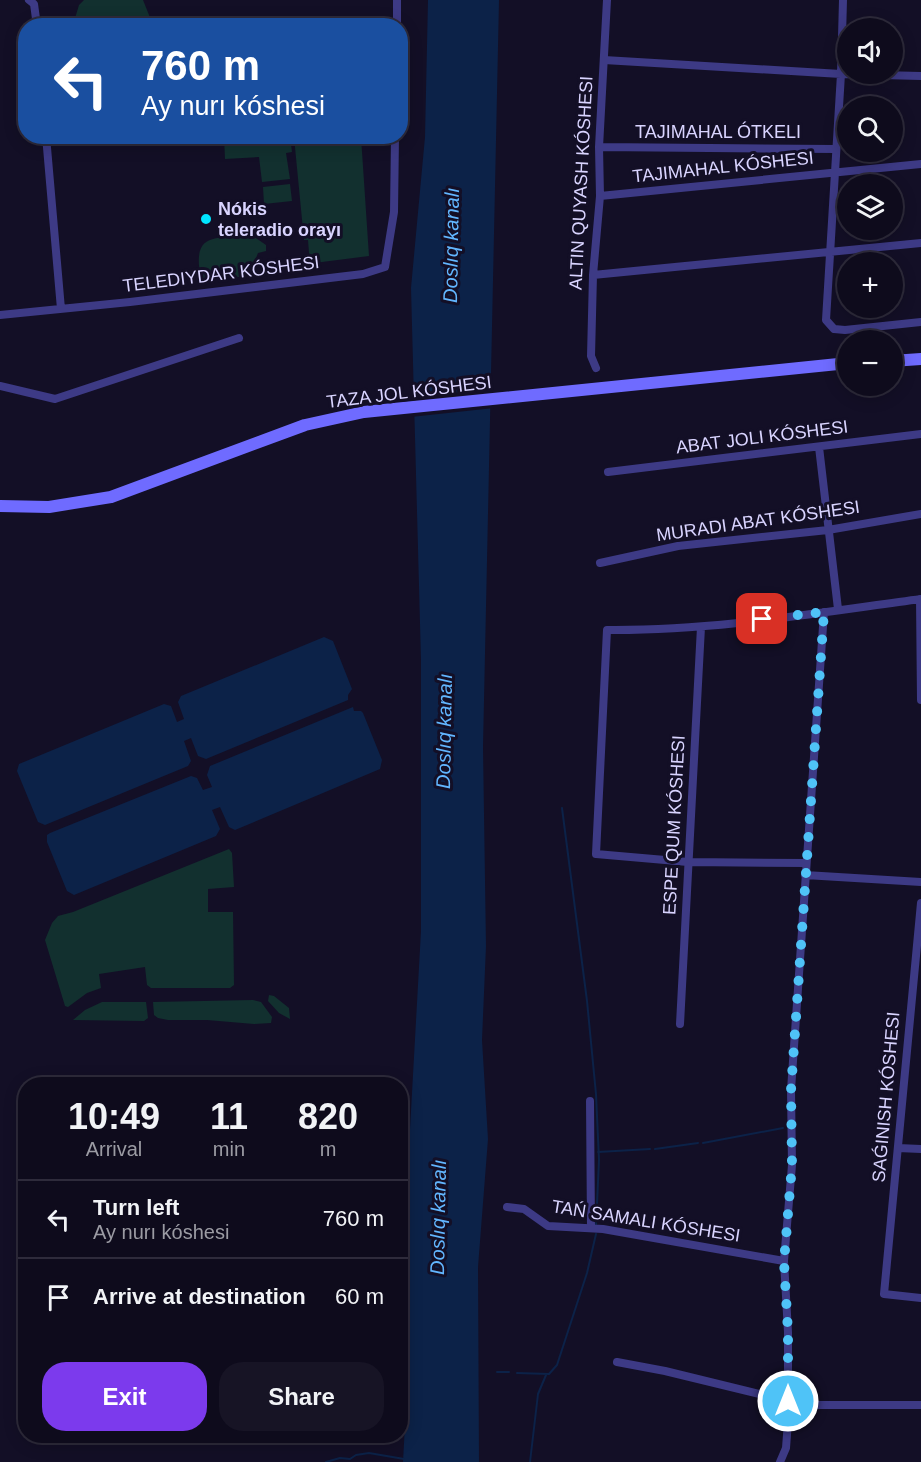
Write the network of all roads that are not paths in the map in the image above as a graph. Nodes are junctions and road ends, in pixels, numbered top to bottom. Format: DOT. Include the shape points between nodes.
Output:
graph roads {
  1 [pos="29,0"];
  2 [pos="397,0"];
  3 [pos="607,0"];
  4 [pos="843,0"];
  5 [pos="36,18"];
  6 [pos="397,18"];
  7 [pos="843,18"];
  8 [pos="604,60"];
  9 [pos="837,74"];
  10 [pos="903,76"];
  11 [pos="921,76"];
  12 [pos="840,84"];
  13 [pos="47,144"];
  14 [pos="395,144"];
  15 [pos="599,147"];
  16 [pos="836,149"];
  17 [pos="921,164"];
  18 [pos="836,173"];
  19 [pos="600,196"];
  20 [pos="921,243"];
  21 [pos="829,252"];
  22 [pos="593,276"];
  23 [pos="61,309"];
  24 [pos="0,315"];
  25 [pos="921,321"];
  26 [pos="239,338"];
  27 [pos="921,359"];
  28 [pos="903,360"];
  29 [pos="837,364"];
  30 [pos="596,368"];
  31 [pos="0,386"];
  32 [pos="921,434"];
  33 [pos="819,447"];
  34 [pos="608,472"];
  35 [pos="0,506"];
  36 [pos="921,514"];
  37 [pos="828,530"];
  38 [pos="600,563"];
  39 [pos="920,599"];
  40 [pos="838,609"];
  41 [pos="824,612"];
  42 [pos="701,627"];
  43 [pos="921,700"];
  44 [pos="688,862"];
  45 [pos="806,863"];
  46 [pos="805,875"];
  47 [pos="921,882"];
  48 [pos="921,903"];
  49 [pos="681,1024"];
  50 [pos="590,1101"];
  51 [pos="898,1148"];
  52 [pos="921,1149"];
  53 [pos="507,1207"];
  54 [pos="591,1228"];
  55 [pos="784,1262"];
  56 [pos="921,1298"];
  57 [pos="617,1362"];
  58 [pos="788,1401"];
  59 [pos="921,1405"];
  60 [pos="780,1462"];
  1 -- 5 [label="street" via="34,4"];
  2 -- 6 [label="street"];
  3 -- 8 [label="street"];
  4 -- 7 [label="street"];
  8 -- 9 [label="street"];
  8 -- 15 [label="street"];
  10 -- 11 [label="street"];
  12 -- 16 [label="street"];
  13 -- 23 [label="street"];
  14 -- 23 [label="street, TELEDIYDAR KÓSHESI" via="394,212 385,267 363,274"];
  15 -- 16 [label="street, TAJIMAHAL ÓTKELI"];
  15 -- 19 [label="street"];
  16 -- 18 [label="street"];
  17 -- 18 [label="street, TAJIMAHAL KÓSHESI"];
  18 -- 19 [label="street, TAJIMAHAL KÓSHESI"];
  18 -- 21 [label="street"];
  19 -- 22 [label="street"];
  20 -- 21 [label="street"];
  21 -- 22 [label="street"];
  21 -- 25 [label="street" via="826,320 834,329"];
  22 -- 30 [label="street" via="591,356"];
  23 -- 24 [label="street, TELEDIYDAR KÓSHESI"];
  26 -- 31 [label="street" via="56,399"];
  27 -- 28 [label="main road"];
  29 -- 35 [label="main road, TAZA JOL KÓSHESI" via="364,412 305,425 111,497 49,507"];
  32 -- 33 [label="street"];
  33 -- 34 [label="street"];
  33 -- 37 [label="street"];
  36 -- 37 [label="street"];
  37 -- 38 [label="street" via="678,546"];
  37 -- 40 [label="street"];
  39 -- 40 [label="street"];
  39 -- 43 [label="street"];
  40 -- 41 [label="street"];
  41 -- 42 [label="street"];
  41 -- 45 [label="street"];
  42 -- 44 [label="street, ESPE QUM KÓSHESI"];
  42 -- 44 [label="street" via="607,630 596,854"];
  44 -- 45 [label="street"];
  44 -- 49 [label="street, ESPE QUM KÓSHESI"];
  45 -- 46 [label="street"];
  46 -- 47 [label="street"];
  46 -- 55 [label="street"];
  48 -- 51 [label="street"];
  50 -- 54 [label="street"];
  51 -- 52 [label="street"];
  51 -- 56 [label="street" via="884,1294"];
  53 -- 54 [label="street" via="524,1209 548,1226"];
  54 -- 55 [label="street"];
  55 -- 58 [label="street"];
  57 -- 58 [label="street"];
  58 -- 59 [label="street" via="818,1405"];
  58 -- 60 [label="street" via="786,1448"];
}
